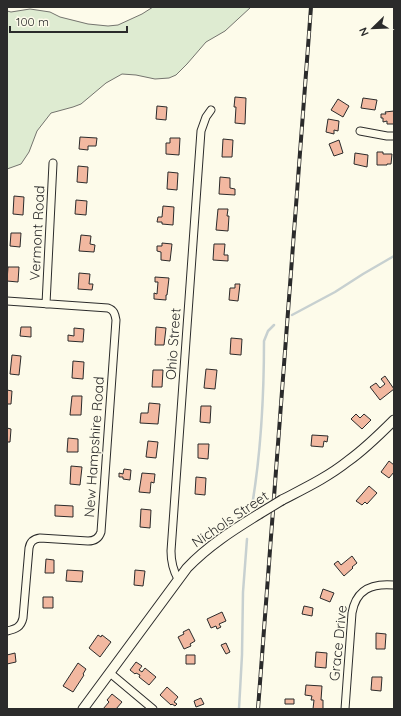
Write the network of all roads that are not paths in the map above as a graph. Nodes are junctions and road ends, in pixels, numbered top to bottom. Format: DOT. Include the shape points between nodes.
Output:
graph roads {
  1 [pos="211,110"];
  2 [pos="360,131"];
  3 [pos="394,136"];
  4 [pos="53,163"];
  5 [pos="7,301"];
  6 [pos="46,304"];
  7 [pos="394,420"];
  8 [pos="178,579"];
  9 [pos="394,585"];
  10 [pos="7,631"];
  11 [pos="110,673"];
  12 [pos="83,709"];
  13 [pos="152,709"];
  14 [pos="345,709"];
  1 -- 8 [label="street, Ohio Street" via="202,131 171,543 172,565"];
  2 -- 3 [label="street"];
  4 -- 6 [label="street, Vermont Road"];
  5 -- 6 [label="street, New Hampshire Road"];
  6 -- 10 [label="street, New Hampshire Road" via="108,308 116,316 101,532 94,541 40,538 32,541 29,548 23,618 20,626"];
  7 -- 8 [label="street, Nichols Street, bridge" via="347,462 259,514 207,549"];
  8 -- 11 [label="street, Nichols Street"];
  9 -- 14 [label="street, Grace Drive" via="381,584 370,587 354,602"];
  11 -- 12 [label="street, Nichols Street"];
  11 -- 13 [label="street"];
}
